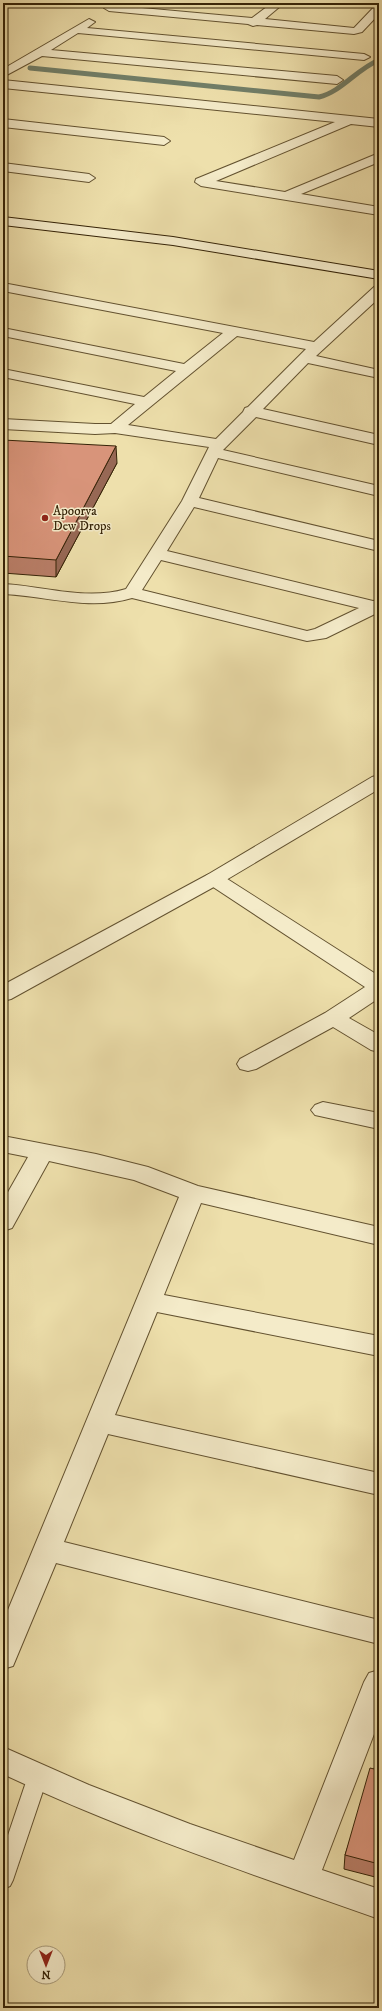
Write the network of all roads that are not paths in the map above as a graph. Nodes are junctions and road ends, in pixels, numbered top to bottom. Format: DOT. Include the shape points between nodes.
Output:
graph roads {
  1 [pos="279,3"];
  2 [pos="194,6"];
  3 [pos="379,8"];
  4 [pos="106,10"];
  5 [pos="178,15"];
  6 [pos="253,23"];
  7 [pos="77,30"];
  8 [pos="40,52"];
  9 [pos="364,57"];
  10 [pos="3,74"];
  11 [pos="337,80"];
  12 [pos="3,84"];
  13 [pos="350,120"];
  14 [pos="3,123"];
  15 [pos="379,123"];
  16 [pos="164,141"];
  17 [pos="379,157"];
  18 [pos="364,164"];
  19 [pos="3,167"];
  20 [pos="379,167"];
  21 [pos="89,178"];
  22 [pos="286,196"];
  23 [pos="379,211"];
  24 [pos="3,221"];
  25 [pos="379,274"];
  26 [pos="3,288"];
  27 [pos="379,290"];
  28 [pos="3,332"];
  29 [pos="233,332"];
  30 [pos="311,353"];
  31 [pos="187,369"];
  32 [pos="3,373"];
  33 [pos="379,374"];
  34 [pos="146,402"];
  35 [pos="250,411"];
  36 [pos="3,424"];
  37 [pos="115,428"];
  38 [pos="379,440"];
  39 [pos="216,448"];
  40 [pos="379,492"];
  41 [pos="190,501"];
  42 [pos="379,546"];
  43 [pos="158,554"];
  44 [pos="3,589"];
  45 [pos="132,593"];
  46 [pos="378,606"];
  47 [pos="379,780"];
  48 [pos="214,879"];
  49 [pos="379,987"];
  50 [pos="3,994"];
  51 [pos="333,1018"];
  52 [pos="379,1045"];
  53 [pos="248,1064"];
  54 [pos="322,1110"];
  55 [pos="379,1121"];
  56 [pos="3,1144"];
  57 [pos="42,1152"];
  58 [pos="193,1193"];
  59 [pos="3,1222"];
  60 [pos="379,1236"];
  61 [pos="150,1302"];
  62 [pos="379,1346"];
  63 [pos="99,1422"];
  64 [pos="379,1484"];
  65 [pos="46,1549"];
  66 [pos="379,1632"];
  67 [pos="3,1657"];
  68 [pos="379,1682"];
  69 [pos="3,1760"];
  70 [pos="38,1776"];
  71 [pos="303,1878"];
  72 [pos="3,1880"];
  73 [pos="379,1904"];
  1 -- 6 [label="street"];
  2 -- 5 [label="street"];
  3 -- 6 [label="street" via="354,31"];
  4 -- 5 [label="street"];
  4 -- 7 [label="street"];
  5 -- 6 [label="street"];
  7 -- 8 [label="street"];
  7 -- 9 [label="street"];
  8 -- 10 [label="street"];
  8 -- 11 [label="street"];
  12 -- 13 [label="street"];
  13 -- 15 [label="street"];
  13 -- 22 [label="street" via="201,182"];
  14 -- 16 [label="street"];
  17 -- 18 [label="street"];
  18 -- 20 [label="street"];
  18 -- 22 [label="street"];
  19 -- 21 [label="street"];
  22 -- 23 [label="street"];
  24 -- 25 [label="street" via="173,241"];
  26 -- 29 [label="street"];
  27 -- 30 [label="street"];
  28 -- 31 [label="street"];
  29 -- 30 [label="street"];
  29 -- 31 [label="street"];
  30 -- 33 [label="street"];
  30 -- 35 [label="street"];
  31 -- 34 [label="street"];
  32 -- 34 [label="street"];
  34 -- 37 [label="street"];
  35 -- 38 [label="street"];
  35 -- 39 [label="street"];
  36 -- 37 [label="street"];
  37 -- 39 [label="street"];
  39 -- 40 [label="street"];
  39 -- 41 [label="street"];
  41 -- 42 [label="street"];
  41 -- 43 [label="street"];
  43 -- 45 [label="street"];
  43 -- 46 [label="street"];
  44 -- 45 [label="street" via="101,600"];
  45 -- 46 [label="street" via="307,636 320,634"];
  47 -- 48 [label="street"];
  48 -- 49 [label="street"];
  48 -- 50 [label="street"];
  49 -- 51 [label="street"];
  51 -- 52 [label="street"];
  51 -- 53 [label="street"];
  54 -- 55 [label="street"];
  56 -- 57 [label="street"];
  57 -- 58 [label="street" via="96,1162"];
  57 -- 59 [label="street"];
  58 -- 60 [label="street"];
  58 -- 61 [label="street"];
  61 -- 62 [label="street"];
  61 -- 63 [label="street"];
  63 -- 64 [label="street"];
  63 -- 65 [label="street"];
  65 -- 66 [label="street"];
  65 -- 67 [label="street"];
  68 -- 71 [label="street"];
  69 -- 70 [label="street"];
  70 -- 71 [label="street" via="78,1795 186,1837"];
  70 -- 72 [label="lane"];
  71 -- 73 [label="street"];
}
